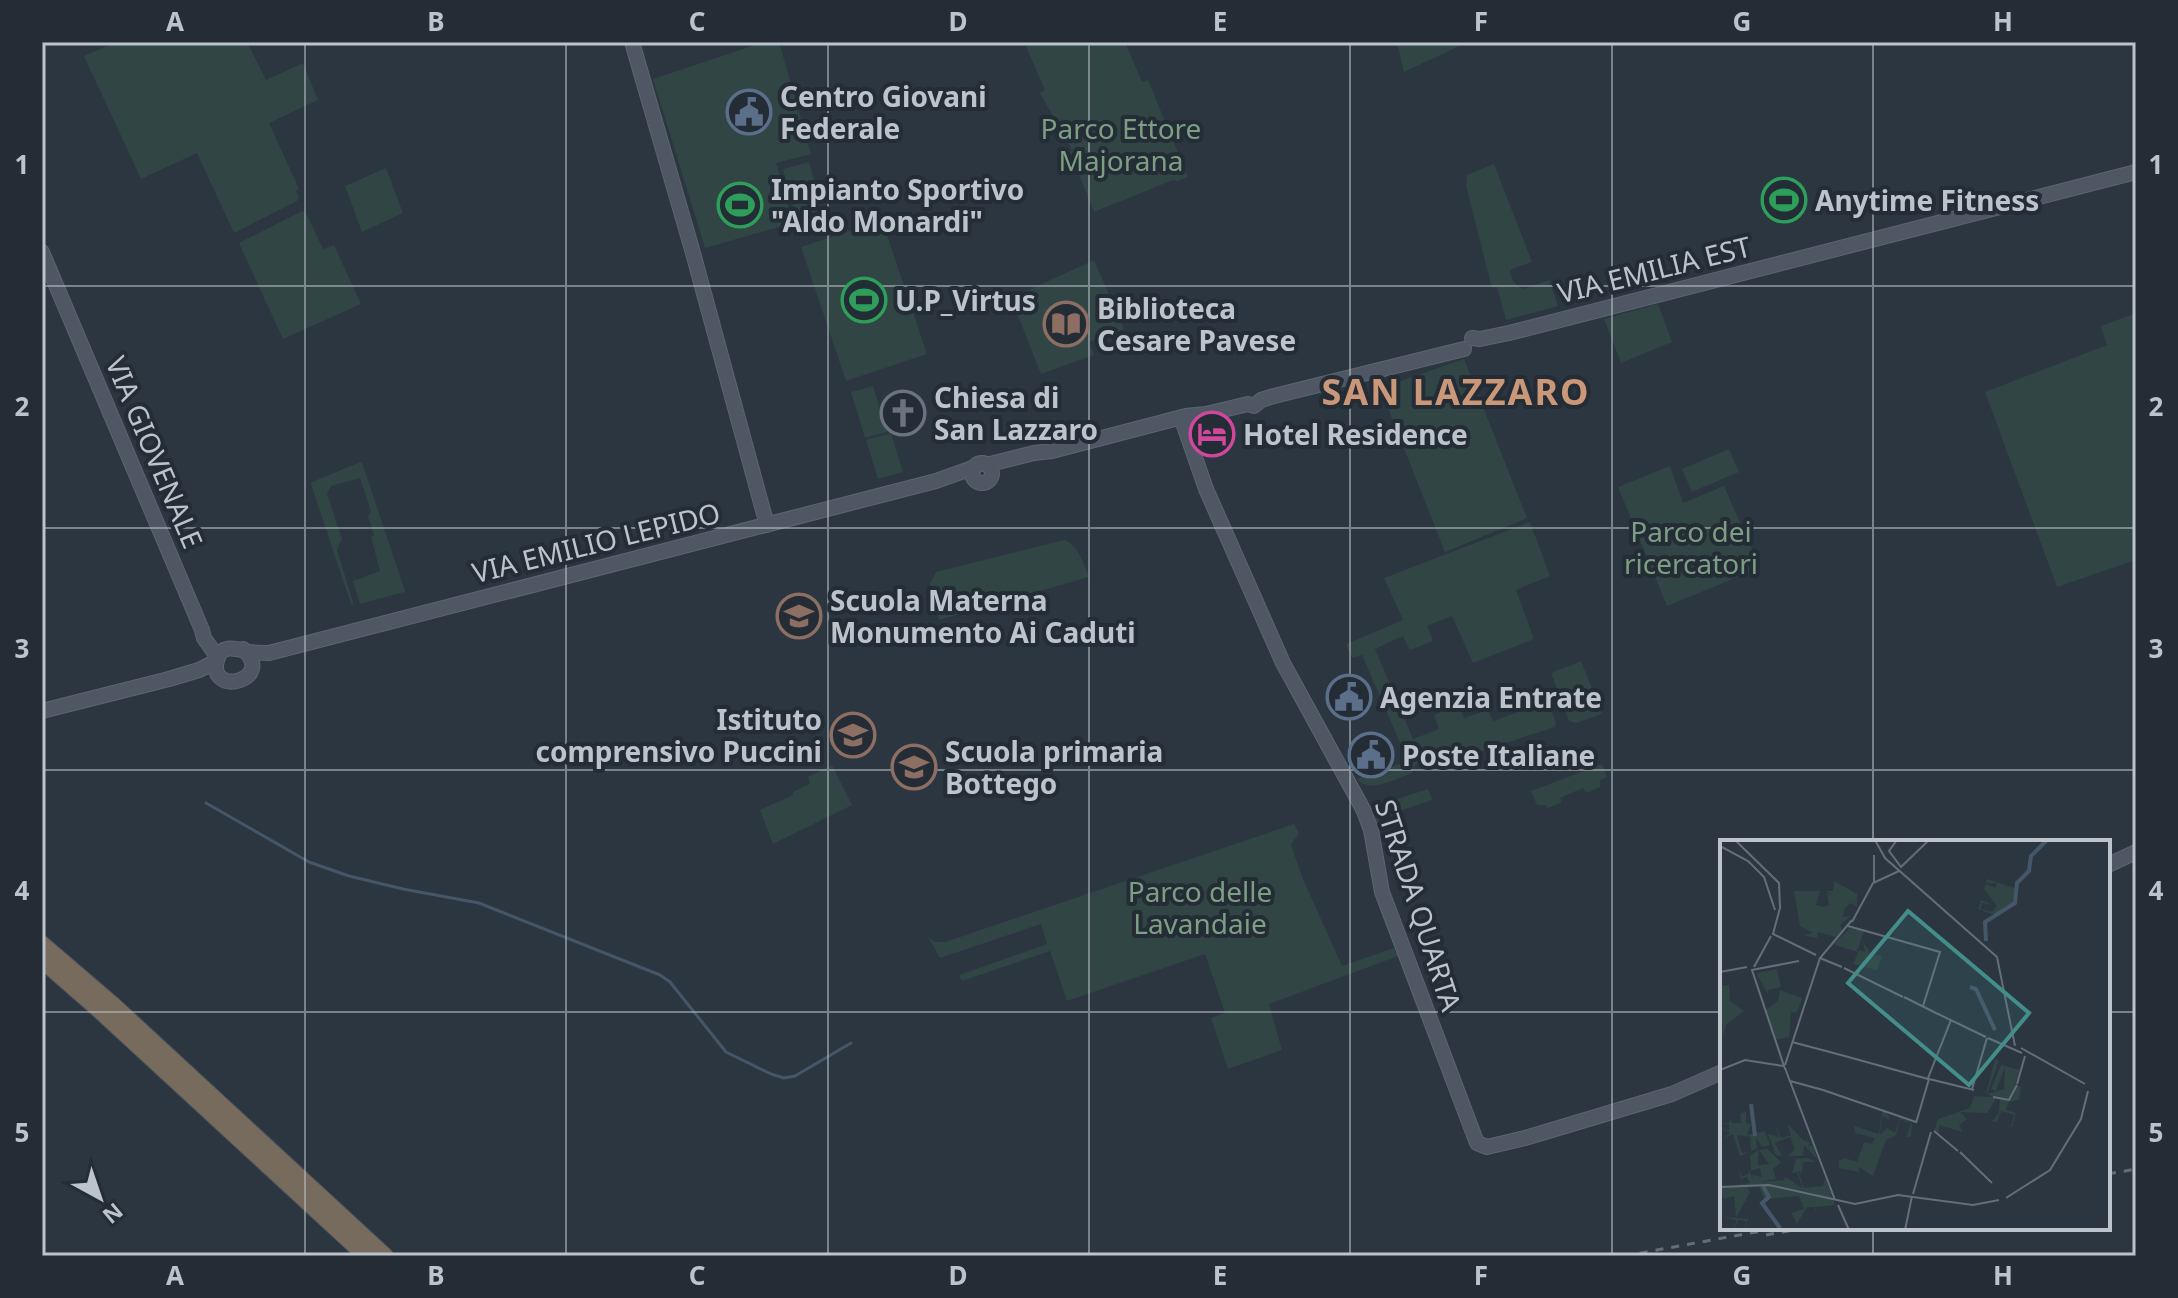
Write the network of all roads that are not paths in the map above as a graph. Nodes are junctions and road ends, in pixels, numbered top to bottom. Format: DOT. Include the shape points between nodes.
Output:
graph roads {
  1 [pos="632,42"];
  2 [pos="2136,172"];
  3 [pos="42,252"];
  4 [pos="1183,417"];
  5 [pos="767,525"];
  6 [pos="202,630"];
  7 [pos="237,648"];
  8 [pos="269,653"];
  9 [pos="218,664"];
  10 [pos="251,667"];
  11 [pos="42,711"];
  12 [pos="2136,852"];
  13 [pos="2110,864"];
  14 [pos="42,944"];
  15 [pos="42,960"];
  16 [pos="1718,1074"];
  17 [pos="188,1084"];
  18 [pos="366,1256"];
  19 [pos="385,1256"];
  1 -- 5 [label="main road"];
  2 -- 4 [label="main road, VIA EMILIA EST"];
  3 -- 6 [label="main road, VIA GIOVENALE"];
  4 -- 5 [label="main road, VIA EMILIO LEPIDO" via="1052,451 998,471 936,481"];
  4 -- 16 [label="main road, STRADA QUARTA" via="1206,489 1283,663 1364,811 1382,892 1477,1143 1501,1144 1664,1096"];
  5 -- 8 [label="main road, VIA EMILIO LEPIDO"];
  6 -- 7 [label="main road"];
  6 -- 9 [label="main road, VIA GIOVENALE"];
  7 -- 8 [label="main road"];
  7 -- 9 [label="main road" via="221,653"];
  7 -- 10 [label="main road" via="250,657"];
  8 -- 10 [label="main road"];
  9 -- 10 [label="main road" via="228,682 239,682"];
  9 -- 11 [label="main road"];
  12 -- 13 [label="main road"];
  14 -- 17 [label="highway" via="91,985"];
  15 -- 17 [label="highway"];
  17 -- 18 [label="highway"];
  17 -- 19 [label="highway"];
}
